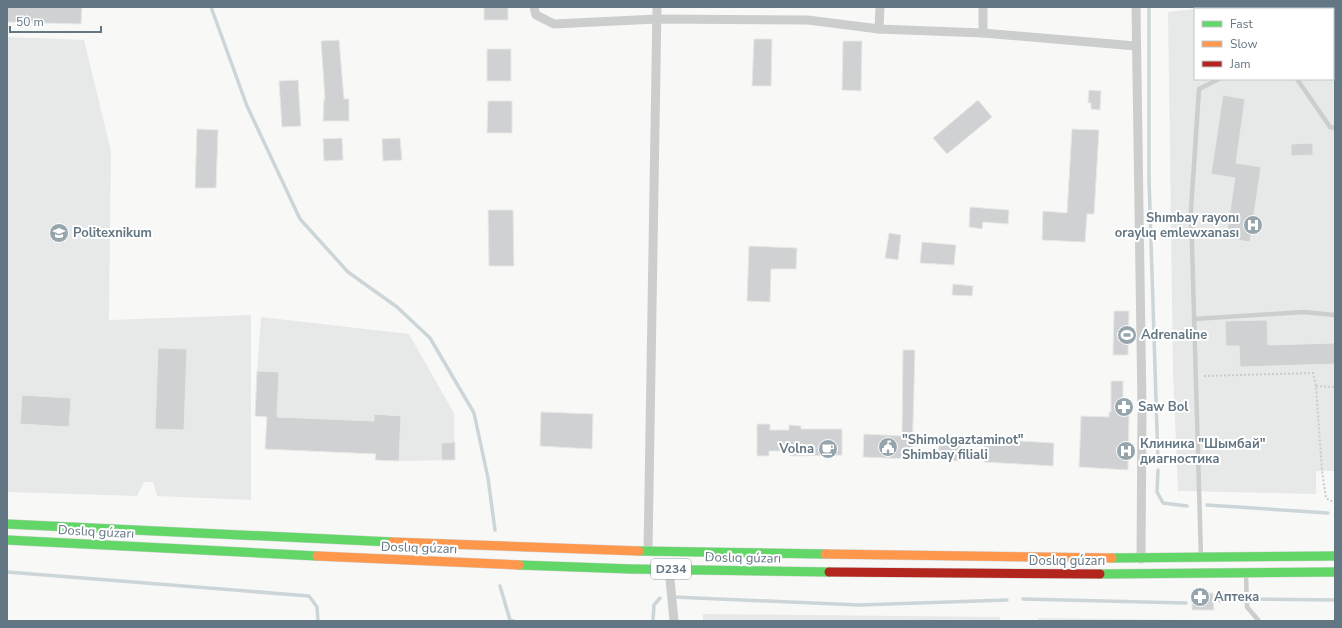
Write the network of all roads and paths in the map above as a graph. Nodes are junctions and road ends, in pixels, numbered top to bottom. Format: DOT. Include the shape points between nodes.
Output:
graph roads {
  1 [pos="534,7"];
  2 [pos="658,7"];
  3 [pos="880,7"];
  4 [pos="983,7"];
  5 [pos="1136,7"];
  6 [pos="657,19"];
  7 [pos="879,28"];
  8 [pos="983,34"];
  9 [pos="1136,46"];
  10 [pos="1217,80"];
  11 [pos="1298,80"];
  12 [pos="1335,128"];
  13 [pos="1335,315"];
  14 [pos="1194,319"];
  15 [pos="1195,377"];
  16 [pos="1316,386"];
  17 [pos="1335,387"];
  18 [pos="1335,503"];
  19 [pos="7,524"];
  20 [pos="7,540"];
  21 [pos="648,550"];
  22 [pos="1335,556"];
  23 [pos="1201,558"];
  24 [pos="1214,558"];
  25 [pos="1141,559"];
  26 [pos="669,569"];
  27 [pos="1335,572"];
  28 [pos="1214,574"];
  29 [pos="1246,574"];
  30 [pos="674,621"];
  31 [pos="1259,621"];
  1 -- 6 [label="street" via="536,15 554,24"];
  2 -- 6 [label="street"];
  3 -- 7 [label="street"];
  4 -- 8 [label="street"];
  5 -- 9 [label="street"];
  6 -- 7 [label="street" via="808,20"];
  6 -- 21 [label="street"];
  7 -- 8 [label="street"];
  8 -- 9 [label="street"];
  9 -- 25 [label="street" via="1142,408"];
  10 -- 14 [label="lane" via="1199,89 1191,210"];
  11 -- 12 [label="lane" via="1330,127"];
  13 -- 14 [label="lane" via="1304,312"];
  14 -- 15 [label="lane"];
  15 -- 16 [label="path" via="1313,373"];
  15 -- 23 [label="lane"];
  16 -- 17 [label="path"];
  16 -- 18 [label="path" via="1326,498"];
  19 -- 21 [label="main road, Doslıq gúzarı / D234" via="454,545"];
  20 -- 26 [label="main road, Doslıq gúzarı / D234" via="400,560"];
  21 -- 25 [label="main road, Doslıq gúzarı / D234"];
  22 -- 24 [label="main road, Doslıq gúzarı / D234"];
  23 -- 24 [label="main road, Doslıq gúzarı / D234"];
  23 -- 25 [label="main road, Doslıq gúzarı / D234"];
  24 -- 28 [label="main road"];
  26 -- 28 [label="main road, Doslıq gúzarı / D234"];
  26 -- 30 [label="street"];
  27 -- 29 [label="main road, Doslıq gúzarı / D234"];
  28 -- 29 [label="main road, Doslıq gúzarı / D234"];
  29 -- 31 [label="lane" via="1247,607"];
}
